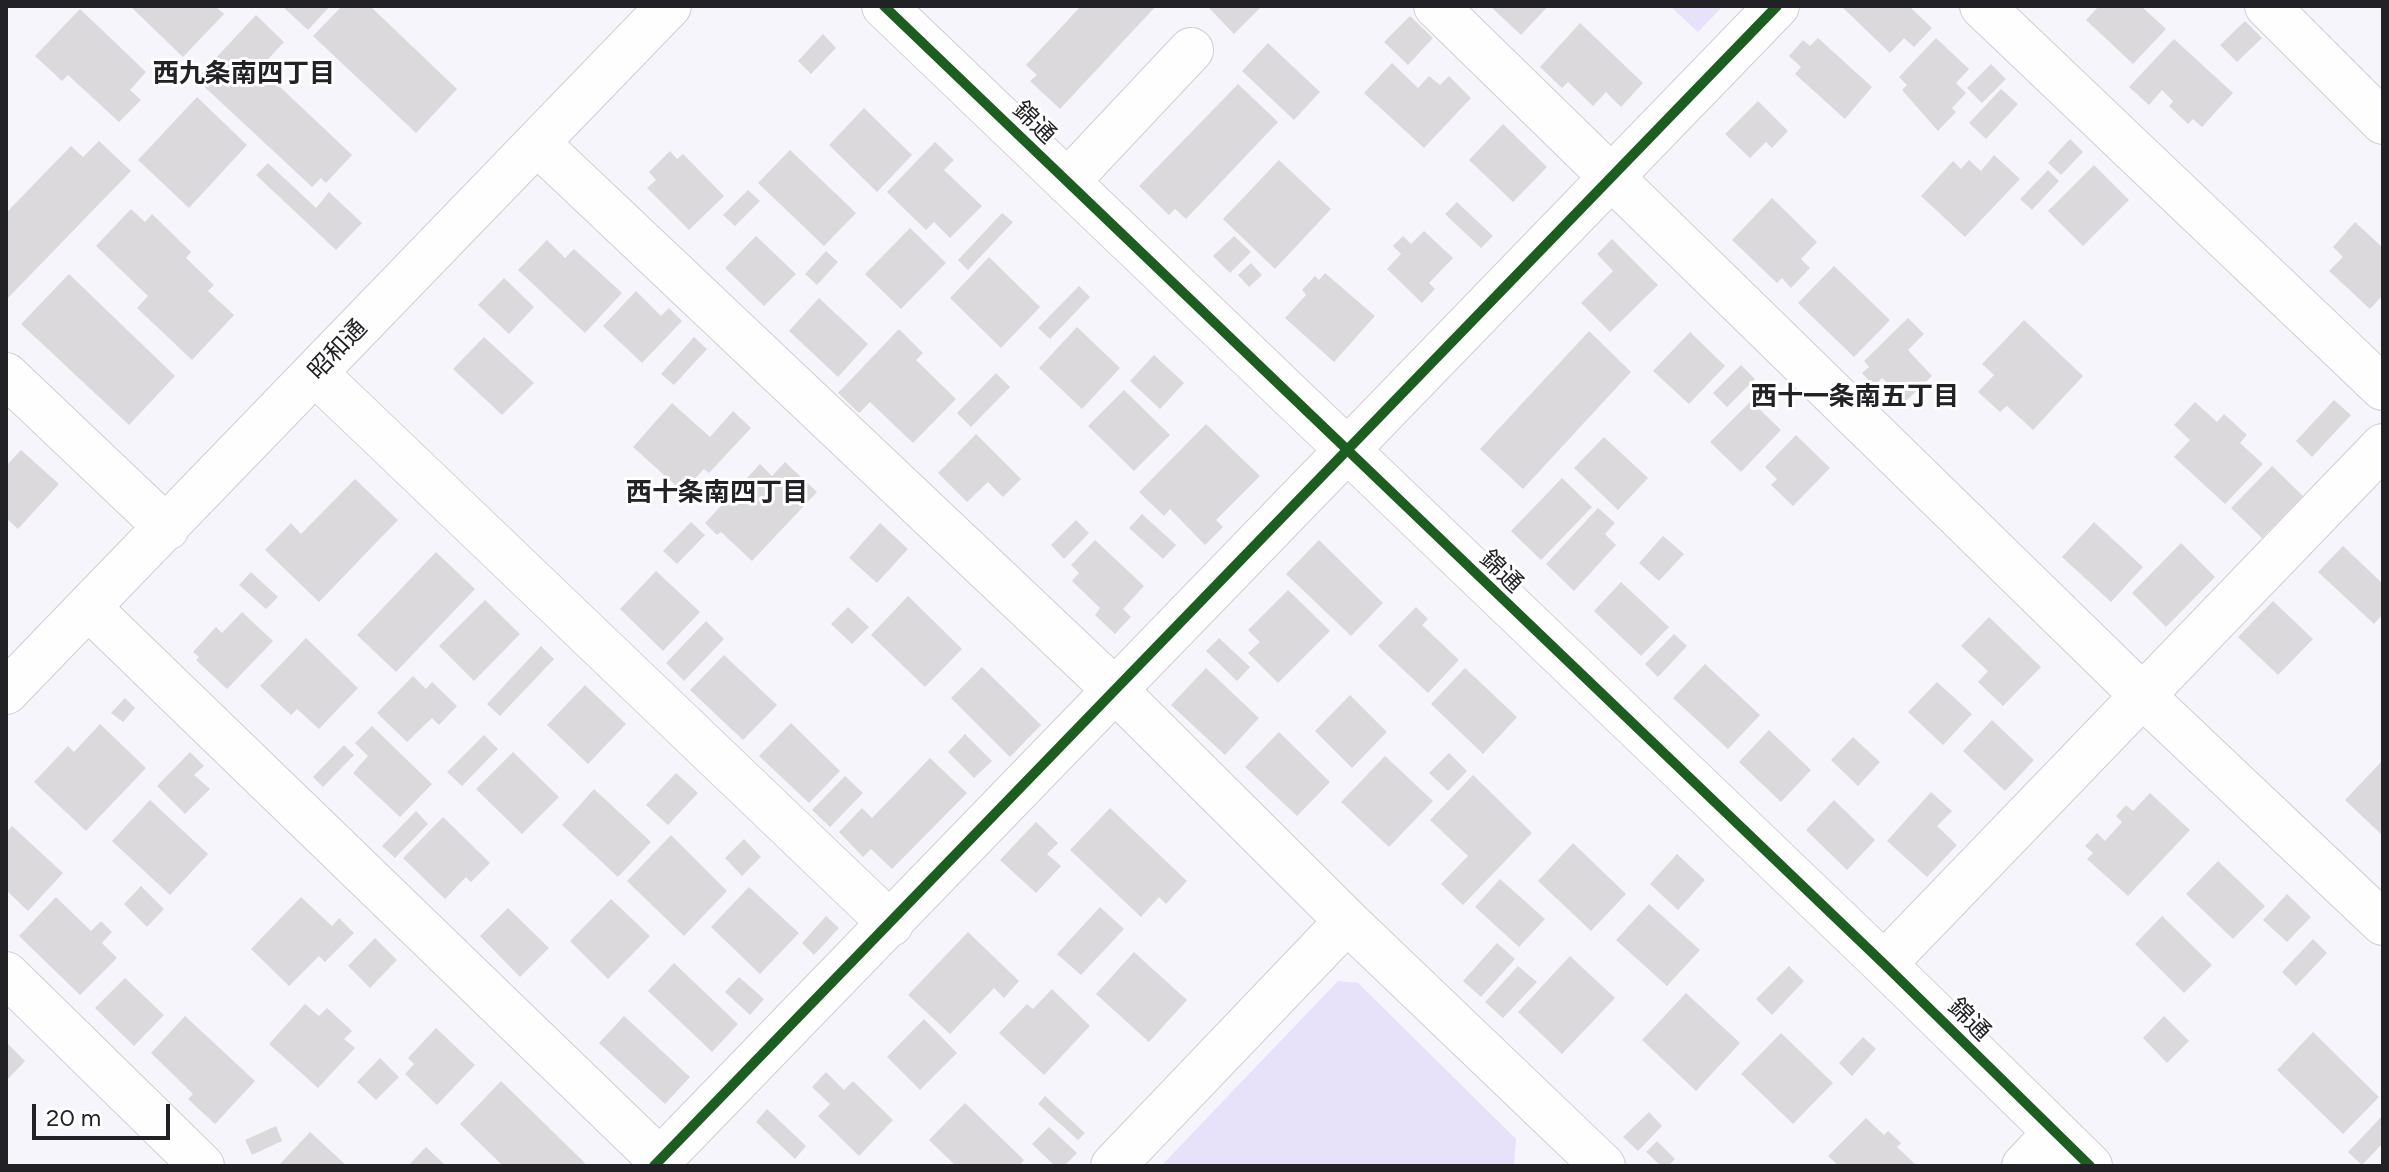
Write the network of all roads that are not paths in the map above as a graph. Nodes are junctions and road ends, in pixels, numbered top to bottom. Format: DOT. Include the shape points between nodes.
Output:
graph roads {
  1 [pos="669,6"];
  2 [pos="884,6"];
  3 [pos="1436,6"];
  4 [pos="1777,6"];
  5 [pos="1982,6"];
  6 [pos="2267,6"];
  7 [pos="1191,50"];
  8 [pos="2383,122"];
  9 [pos="537,143"];
  10 [pos="1612,177"];
  11 [pos="1067,182"];
  12 [pos="315,373"];
  13 [pos="6,375"];
  14 [pos="2383,388"];
  15 [pos="2383,446"];
  16 [pos="1347,453"];
  17 [pos="167,528"];
  18 [pos="89,608"];
  19 [pos="1116,691"];
  20 [pos="6,692"];
  21 [pos="2142,695"];
  22 [pos="1347,921"];
  23 [pos="2383,923"];
  24 [pos="891,924"];
  25 [pos="1884,964"];
  26 [pos="6,974"];
  27 [pos="2055,1133"];
  28 [pos="1583,1159"];
  29 [pos="657,1163"];
  30 [pos="202,1166"];
  31 [pos="1113,1166"];
  32 [pos="2024,1166"];
  33 [pos="2090,1166"];
  1 -- 9 [label="street, 昭和通"];
  2 -- 11 [label="street, 錦通"];
  3 -- 10 [label="street"];
  4 -- 10 [label="street"];
  5 -- 14 [label="street"];
  6 -- 8 [label="street"];
  7 -- 11 [label="street"];
  9 -- 12 [label="street, 昭和通"];
  9 -- 19 [label="street"];
  10 -- 16 [label="street"];
  10 -- 21 [label="street"];
  11 -- 16 [label="street, 錦通"];
  12 -- 17 [label="street, 昭和通"];
  12 -- 24 [label="street"];
  13 -- 17 [label="street"];
  15 -- 21 [label="street"];
  16 -- 19 [label="street"];
  16 -- 25 [label="street, 錦通"];
  17 -- 18 [label="street, 昭和通"];
  18 -- 20 [label="street, 昭和通"];
  18 -- 29 [label="street"];
  19 -- 22 [label="street"];
  19 -- 24 [label="street"];
  21 -- 23 [label="street"];
  21 -- 25 [label="street"];
  22 -- 28 [label="street"];
  22 -- 31 [label="street"];
  24 -- 29 [label="street"];
  25 -- 27 [label="street, 錦通"];
  26 -- 30 [label="street"];
  27 -- 32 [label="street"];
  27 -- 33 [label="street, 錦通"];
}
